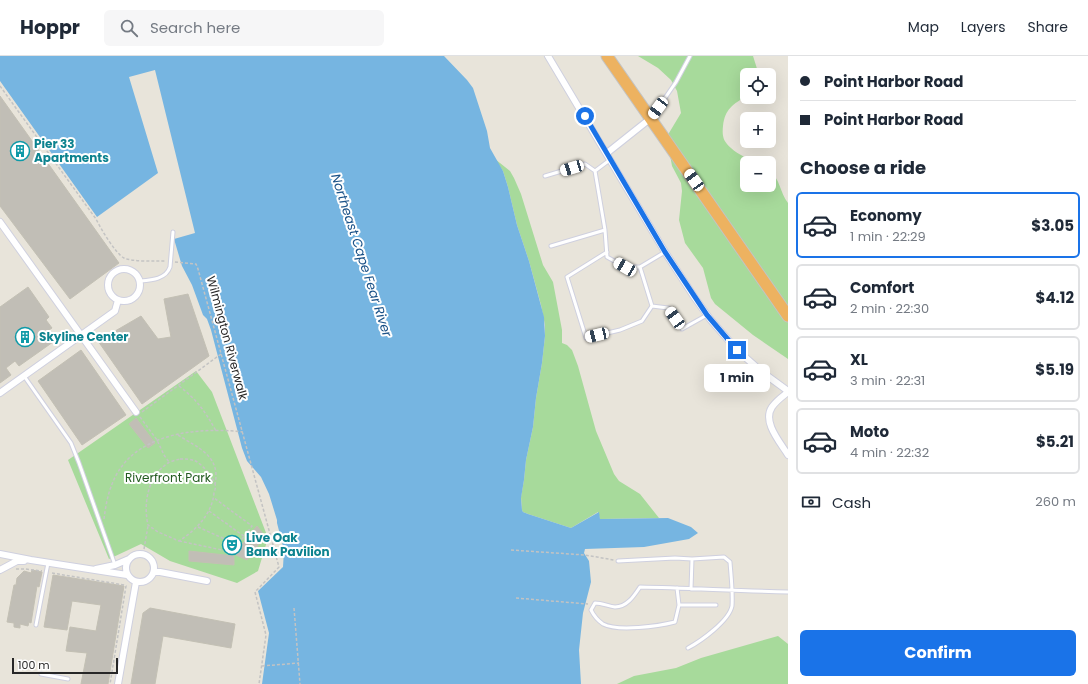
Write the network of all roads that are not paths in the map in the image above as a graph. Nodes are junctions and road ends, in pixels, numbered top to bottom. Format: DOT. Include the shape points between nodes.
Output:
graph roads {
  1 [pos="548,56"];
  2 [pos="608,56"];
  3 [pos="690,56"];
  4 [pos="650,118"];
  5 [pos="607,153"];
  6 [pos="611,159"];
  7 [pos="595,171"];
  8 [pos="545,176"];
  9 [pos="0,222"];
  10 [pos="604,230"];
  11 [pos="172,232"];
  12 [pos="550,246"];
  13 [pos="607,252"];
  14 [pos="665,252"];
  15 [pos="640,267"];
  16 [pos="140,281"];
  17 [pos="118,300"];
  18 [pos="652,306"];
  19 [pos="707,315"];
  20 [pos="788,316"];
  21 [pos="81,336"];
  22 [pos="24,376"];
  23 [pos="788,392"];
  24 [pos="0,393"];
  25 [pos="136,412"];
  26 [pos="788,455"];
  27 [pos="0,554"];
  28 [pos="692,558"];
  29 [pos="31,560"];
  30 [pos="129,560"];
  31 [pos="618,561"];
  32 [pos="48,562"];
  33 [pos="115,565"];
  34 [pos="94,569"];
  35 [pos="0,570"];
  36 [pos="154,572"];
  37 [pos="127,575"];
  38 [pos="207,581"];
  39 [pos="136,582"];
  40 [pos="677,588"];
  41 [pos="691,589"];
  42 [pos="732,591"];
  43 [pos="788,592"];
  44 [pos="679,605"];
  45 [pos="716,605"];
  46 [pos="36,625"];
  47 [pos="688,648"];
  48 [pos="41,674"];
  49 [pos="68,679"];
  50 [pos="118,684"];
  1 -- 5 [label="street"];
  2 -- 4 [label="highway"];
  3 -- 4 [label="lane" via="676,82"];
  4 -- 5 [label="street"];
  4 -- 20 [label="highway"];
  5 -- 6 [label="street"];
  6 -- 7 [label="lane"];
  6 -- 14 [label="street"];
  7 -- 8 [label="lane" via="585,164"];
  7 -- 10 [label="lane"];
  9 -- 21 [label="street"];
  10 -- 12 [label="lane"];
  10 -- 13 [label="lane"];
  11 -- 16 [label="lane" via="169,271 148,281"];
  13 -- 15 [label="lane" via="607,257 625,267"];
  13 -- 18 [label="lane" via="567,277 586,338 642,322"];
  14 -- 15 [label="lane"];
  14 -- 19 [label="street"];
  15 -- 18 [label="lane"];
  16 -- 17 [label="street" via="140,290 135,297 127,301"];
  16 -- 17 [label="street" via="138,276 129,270 118,270 114,273 108,282 108,288"];
  17 -- 21 [label="street" via="115,311"];
  18 -- 19 [label="lane" via="668,308 682,329"];
  19 -- 23 [label="street" via="737,350"];
  21 -- 22 [label="street"];
  21 -- 25 [label="street"];
  22 -- 24 [label="street"];
  22 -- 33 [label="lane" via="71,443"];
  23 -- 26 [label="street" via="769,413 774,431"];
  27 -- 29 [label="street"];
  28 -- 31 [label="lane"];
  28 -- 41 [label="lane"];
  28 -- 42 [label="lane" via="724,556 730,562"];
  29 -- 32 [label="street"];
  29 -- 35 [label="street" via="17,561"];
  30 -- 33 [label="street"];
  30 -- 36 [label="street" via="142,554 151,558 154,562"];
  30 -- 37 [label="street" via="126,564"];
  32 -- 34 [label="street"];
  32 -- 46 [label="lane"];
  33 -- 34 [label="street"];
  34 -- 37 [label="street"];
  36 -- 38 [label="street"];
  36 -- 39 [label="street" via="148,580"];
  37 -- 39 [label="street"];
  39 -- 50 [label="street"];
  40 -- 41 [label="lane"];
  40 -- 44 [label="lane"];
  40 -- 44 [label="lane" via="640,587 629,602 616,607 596,603 591,610 595,618 604,624 620,627 657,627 675,622"];
  41 -- 42 [label="lane"];
  42 -- 43 [label="lane"];
  42 -- 47 [label="lane" via="732,607 726,617 700,642"];
  44 -- 45 [label="lane"];
  48 -- 49 [label="lane"];
}
